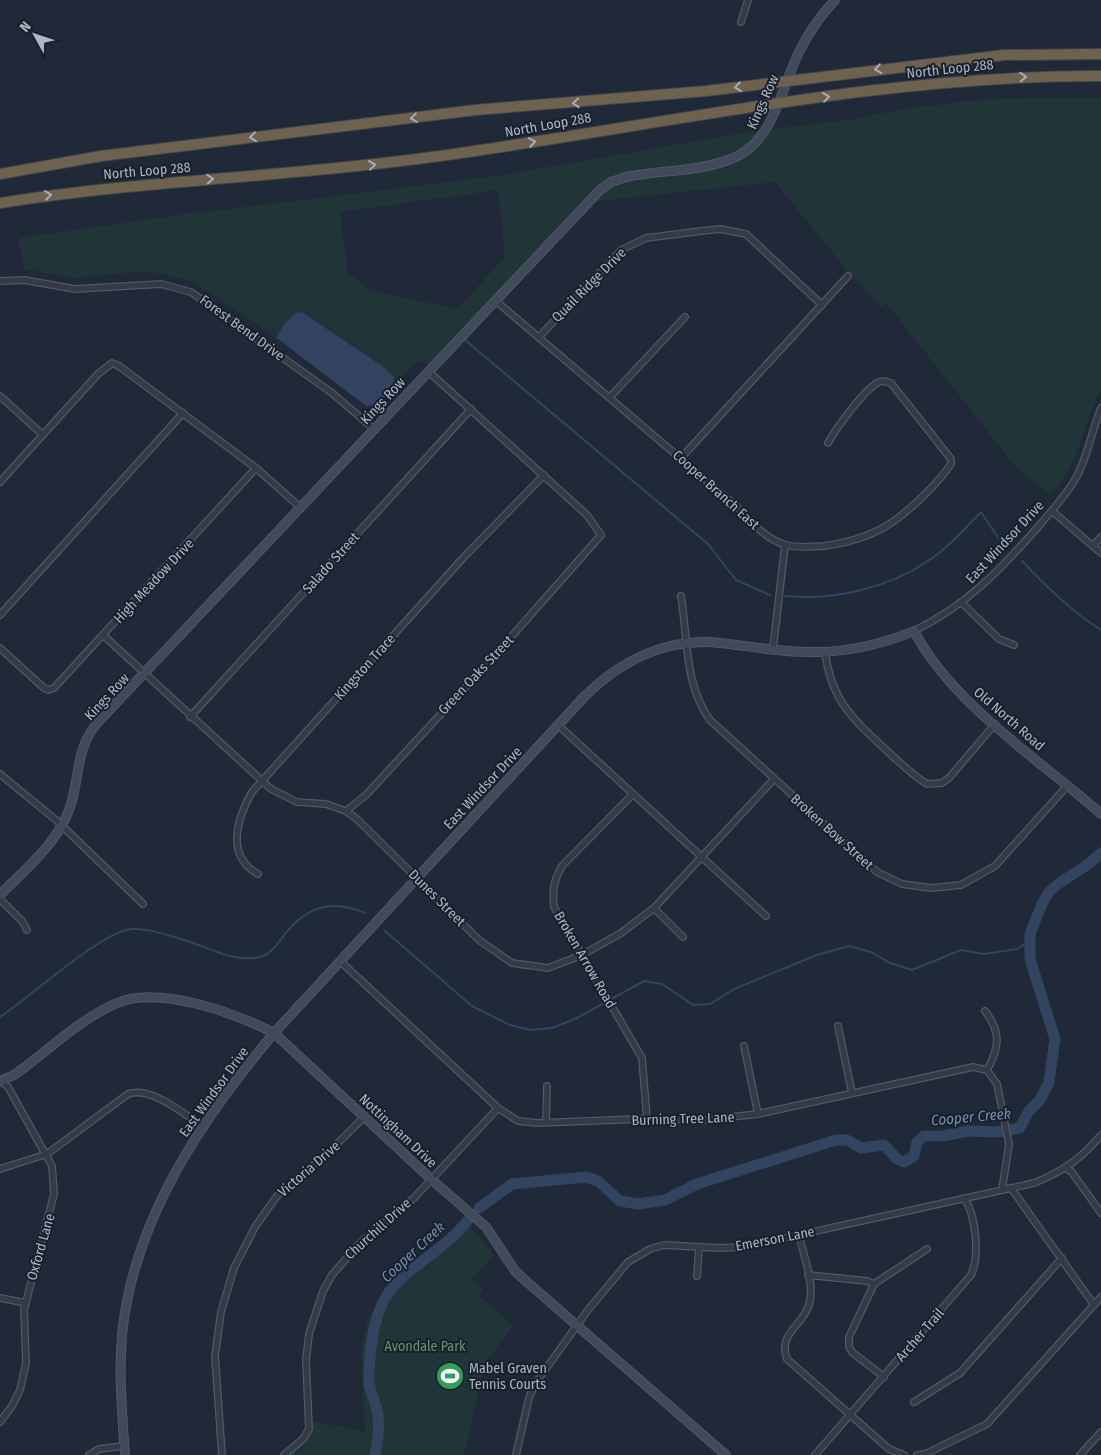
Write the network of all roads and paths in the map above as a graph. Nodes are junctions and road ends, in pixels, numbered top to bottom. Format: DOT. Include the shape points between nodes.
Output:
graph roads {
  1 [pos="748,0"];
  2 [pos="835,0"];
  3 [pos="741,22"];
  4 [pos="1101,54"];
  5 [pos="1101,76"];
  6 [pos="786,81"];
  7 [pos="778,103"];
  8 [pos="0,174"];
  9 [pos="0,203"];
  10 [pos="848,276"];
  11 [pos="0,282"];
  12 [pos="496,301"];
  13 [pos="822,305"];
  14 [pos="685,317"];
  15 [pos="540,337"];
  16 [pos="430,372"];
  17 [pos="0,396"];
  18 [pos="610,397"];
  19 [pos="1101,408"];
  20 [pos="471,409"];
  21 [pos="183,413"];
  22 [pos="374,429"];
  23 [pos="43,435"];
  24 [pos="828,444"];
  25 [pos="681,458"];
  26 [pos="256,468"];
  27 [pos="544,475"];
  28 [pos="0,482"];
  29 [pos="301,508"];
  30 [pos="1052,511"];
  31 [pos="1101,537"];
  32 [pos="785,545"];
  33 [pos="1093,546"];
  34 [pos="1101,553"];
  35 [pos="682,596"];
  36 [pos="962,603"];
  37 [pos="0,615"];
  38 [pos="914,631"];
  39 [pos="103,635"];
  40 [pos="687,643"];
  41 [pos="1014,645"];
  42 [pos="0,648"];
  43 [pos="773,649"];
  44 [pos="825,652"];
  45 [pos="145,674"];
  46 [pos="190,717"];
  47 [pos="995,724"];
  48 [pos="558,725"];
  49 [pos="0,774"];
  50 [pos="774,779"];
  51 [pos="261,781"];
  52 [pos="1068,785"];
  53 [pos="633,794"];
  54 [pos="346,811"];
  55 [pos="1101,814"];
  56 [pos="62,826"];
  57 [pos="702,857"];
  58 [pos="258,874"];
  59 [pos="417,878"];
  60 [pos="0,895"];
  61 [pos="0,899"];
  62 [pos="143,904"];
  63 [pos="654,908"];
  64 [pos="766,916"];
  65 [pos="27,930"];
  66 [pos="683,937"];
  67 [pos="582,955"];
  68 [pos="340,961"];
  69 [pos="985,1011"];
  70 [pos="838,1026"];
  71 [pos="274,1033"];
  72 [pos="744,1046"];
  73 [pos="988,1070"];
  74 [pos="0,1081"];
  75 [pos="547,1086"];
  76 [pos="852,1093"];
  77 [pos="498,1108"];
  78 [pos="758,1114"];
  79 [pos="364,1117"];
  80 [pos="647,1120"];
  81 [pos="546,1122"];
  82 [pos="203,1126"];
  83 [pos="1101,1135"];
  84 [pos="47,1154"];
  85 [pos="1064,1168"];
  86 [pos="0,1169"];
  87 [pos="431,1179"];
  88 [pos="1011,1188"];
  89 [pos="1002,1190"];
  90 [pos="964,1198"];
  91 [pos="1101,1213"];
  92 [pos="799,1235"];
  93 [pos="700,1248"];
  94 [pos="927,1250"];
  95 [pos="1062,1258"];
  96 [pos="808,1275"];
  97 [pos="697,1276"];
  98 [pos="874,1284"];
  99 [pos="1101,1297"];
  100 [pos="0,1298"];
  101 [pos="26,1303"];
  102 [pos="1094,1305"];
  103 [pos="577,1326"];
  104 [pos="884,1377"];
  105 [pos="914,1402"];
  106 [pos="849,1416"];
  107 [pos="0,1422"];
  108 [pos="1101,1432"];
  109 [pos="124,1446"];
  110 [pos="89,1455"];
  111 [pos="125,1455"];
  112 [pos="222,1455"];
  113 [pos="284,1455"];
  114 [pos="516,1455"];
  115 [pos="726,1455"];
  116 [pos="815,1455"];
  117 [pos="904,1455"];
  118 [pos="917,1455"];
  119 [pos="1080,1455"];
  1 -- 3 [label="street"];
  2 -- 6 [label="street, Kings Row" via="808,36"];
  4 -- 6 [label="highway, North Loop 288, one-way" via="1004,55"];
  7 -- 5 [label="highway, North Loop 288, one-way" via="997,78"];
  6 -- 7 [label="street, Kings Row"];
  6 -- 8 [label="highway, North Loop 288, one-way" via="706,91 475,110 101,156"];
  9 -- 7 [label="highway, North Loop 288, one-way" via="119,187 431,158"];
  7 -- 12 [label="street, Kings Row" via="760,139 740,155 713,165 626,177 606,185"];
  10 -- 13 [label="street"];
  11 -- 22 [label="street, Forest Bend Drive" via="24,280 75,289 161,284 186,290 203,298 332,393"];
  12 -- 15 [label="street, Cooper Branch East"];
  12 -- 16 [label="street, Kings Row"];
  13 -- 15 [label="street, Quail Ridge Drive" via="746,234 720,229 701,231 646,238 621,250"];
  13 -- 25 [label="street"];
  14 -- 18 [label="street"];
  15 -- 18 [label="street, Cooper Branch East"];
  16 -- 20 [label="street"];
  16 -- 22 [label="street, Kings Row"];
  17 -- 23 [label="street"];
  18 -- 25 [label="street, Cooper Branch East"];
  19 -- 30 [label="street, East Windsor Drive" via="1077,477"];
  20 -- 27 [label="street"];
  20 -- 46 [label="street, Salado Street"];
  21 -- 23 [label="street" via="112,364 98,374"];
  21 -- 26 [label="street"];
  21 -- 37 [label="street"];
  22 -- 29 [label="street, Kings Row"];
  23 -- 28 [label="street"];
  24 -- 32 [label="street, Cooper Branch East" via="843,419 872,387 879,382 891,383 951,459 947,471 922,499 885,528 842,543 812,547"];
  25 -- 32 [label="street, Cooper Branch East" via="736,505 756,528"];
  26 -- 29 [label="street"];
  26 -- 39 [label="street, High Meadow Drive"];
  27 -- 51 [label="street, Kingston Trace" via="464,557"];
  27 -- 54 [label="street, Green Oaks Street" via="587,515 600,529 601,535 489,662 366,795"];
  29 -- 45 [label="street, Kings Row"];
  30 -- 33 [label="street"];
  30 -- 36 [label="street, East Windsor Drive" via="993,577"];
  31 -- 33 [label="street"];
  32 -- 43 [label="street"];
  33 -- 34 [label="street"];
  35 -- 40 [label="street, Broken Bow Street"];
  36 -- 38 [label="street, East Windsor Drive"];
  36 -- 41 [label="street" via="999,639"];
  38 -- 44 [label="street, East Windsor Drive" via="882,642"];
  38 -- 47 [label="street, Old North Road" via="946,678"];
  39 -- 42 [label="street, High Meadow Drive" via="56,687 48,690"];
  39 -- 45 [label="street, Dunes Street"];
  40 -- 43 [label="street, East Windsor Drive"];
  40 -- 48 [label="street, East Windsor Drive" via="655,650 613,671"];
  40 -- 50 [label="street, Broken Bow Street" via="692,683 703,710"];
  43 -- 44 [label="street, East Windsor Drive"];
  44 -- 47 [label="street" via="831,681 844,708 865,731 927,784 936,785 949,778"];
  45 -- 46 [label="street, Dunes Street"];
  45 -- 56 [label="street, Kings Row" via="87,737 78,761 72,803"];
  46 -- 51 [label="street, Dunes Street"];
  47 -- 52 [label="street, Old North Road"];
  48 -- 53 [label="street"];
  48 -- 59 [label="street, East Windsor Drive"];
  49 -- 56 [label="street"];
  50 -- 52 [label="street, Broken Bow Street" via="877,872 902,884 931,888 961,885 995,866"];
  50 -- 57 [label="street, Dunes Street"];
  51 -- 54 [label="street, Dunes Street" via="281,796 297,802 326,804"];
  51 -- 58 [label="street, Kingston Trace" via="245,802 236,837 240,855"];
  52 -- 55 [label="street, Old North Road"];
  53 -- 57 [label="street"];
  53 -- 67 [label="street, Broken Arrow Road" via="562,866 556,878 552,892 554,906"];
  54 -- 59 [label="street, Dunes Street"];
  56 -- 60 [label="street, Kings Row"];
  56 -- 62 [label="street"];
  57 -- 63 [label="street, Dunes Street"];
  57 -- 64 [label="street"];
  59 -- 67 [label="street, Dunes Street" via="479,940 512,963 548,968"];
  59 -- 68 [label="street, East Windsor Drive"];
  61 -- 65 [label="street"];
  63 -- 66 [label="street"];
  63 -- 67 [label="street, Dunes Street"];
  67 -- 80 [label="street, Broken Arrow Road" via="642,1058"];
  68 -- 71 [label="street, East Windsor Drive"];
  68 -- 77 [label="street, Burning Tree Lane"];
  69 -- 73 [label="street" via="998,1032 995,1054"];
  70 -- 76 [label="street"];
  71 -- 74 [label="street, Nottingham Drive" via="232,1015 174,999 129,999 100,1012 22,1069"];
  71 -- 79 [label="street, Nottingham Drive"];
  71 -- 82 [label="street, East Windsor Drive" via="241,1072"];
  72 -- 78 [label="street"];
  73 -- 76 [label="street, Burning Tree Lane" via="973,1067"];
  73 -- 89 [label="street" via="997,1084 1008,1139"];
  74 -- 84 [label="street, Oxford Lane" via="8,1087"];
  75 -- 81 [label="street"];
  76 -- 78 [label="street, Burning Tree Lane"];
  77 -- 81 [label="street, Burning Tree Lane" via="518,1121"];
  77 -- 87 [label="street, Churchill Drive"];
  78 -- 80 [label="street, Burning Tree Lane" via="703,1120"];
  79 -- 87 [label="street, Nottingham Drive"];
  79 -- 112 [label="street, Victoria Drive" via="330,1151 276,1196 234,1268 221,1312 215,1356"];
  80 -- 81 [label="street, Burning Tree Lane"];
  82 -- 84 [label="street" via="180,1109 146,1093 135,1092"];
  82 -- 109 [label="street, East Windsor Drive" via="160,1202 131,1282 120,1370"];
  83 -- 85 [label="street, Emerson Lane" via="1080,1158"];
  84 -- 86 [label="street"];
  84 -- 101 [label="street, Oxford Lane" via="52,1166 54,1194"];
  85 -- 88 [label="street, Emerson Lane" via="1034,1182"];
  85 -- 91 [label="street" via="1070,1171"];
  87 -- 103 [label="street, Nottingham Drive" via="486,1227 515,1271"];
  87 -- 113 [label="street, Churchill Drive" via="399,1212 346,1257 322,1292 309,1334 306,1360 309,1429 303,1440"];
  88 -- 89 [label="street, Emerson Lane"];
  88 -- 95 [label="street"];
  89 -- 90 [label="street, Emerson Lane"];
  90 -- 92 [label="street, Emerson Lane"];
  90 -- 104 [label="street, Archer Trail" via="977,1247 975,1266 966,1283"];
  92 -- 93 [label="street, Emerson Lane" via="744,1247"];
  92 -- 96 [label="street"];
  93 -- 97 [label="street"];
  93 -- 103 [label="street, Emerson Lane" via="664,1246 632,1258"];
  94 -- 98 [label="street"];
  95 -- 102 [label="street"];
  95 -- 105 [label="street" via="960,1373"];
  96 -- 98 [label="street" via="867,1280"];
  96 -- 106 [label="street" via="811,1290 808,1307 803,1319 786,1338 784,1351 791,1365"];
  98 -- 104 [label="street" via="849,1337 849,1347 862,1362"];
  99 -- 102 [label="street"];
  100 -- 101 [label="street"];
  101 -- 107 [label="street, Oxford Lane" via="23,1326 26,1363 20,1390"];
  102 -- 118 [label="street" via="987,1424"];
  103 -- 114 [label="street, Emerson Lane" via="535,1384"];
  103 -- 115 [label="street, Nottingham Drive"];
  104 -- 106 [label="street, Archer Trail"];
  106 -- 116 [label="street, Archer Trail"];
  106 -- 117 [label="street" via="888,1450"];
  108 -- 119 [label="street"];
  109 -- 110 [label="street" via="99,1449"];
  109 -- 111 [label="street, East Windsor Drive"];
}
